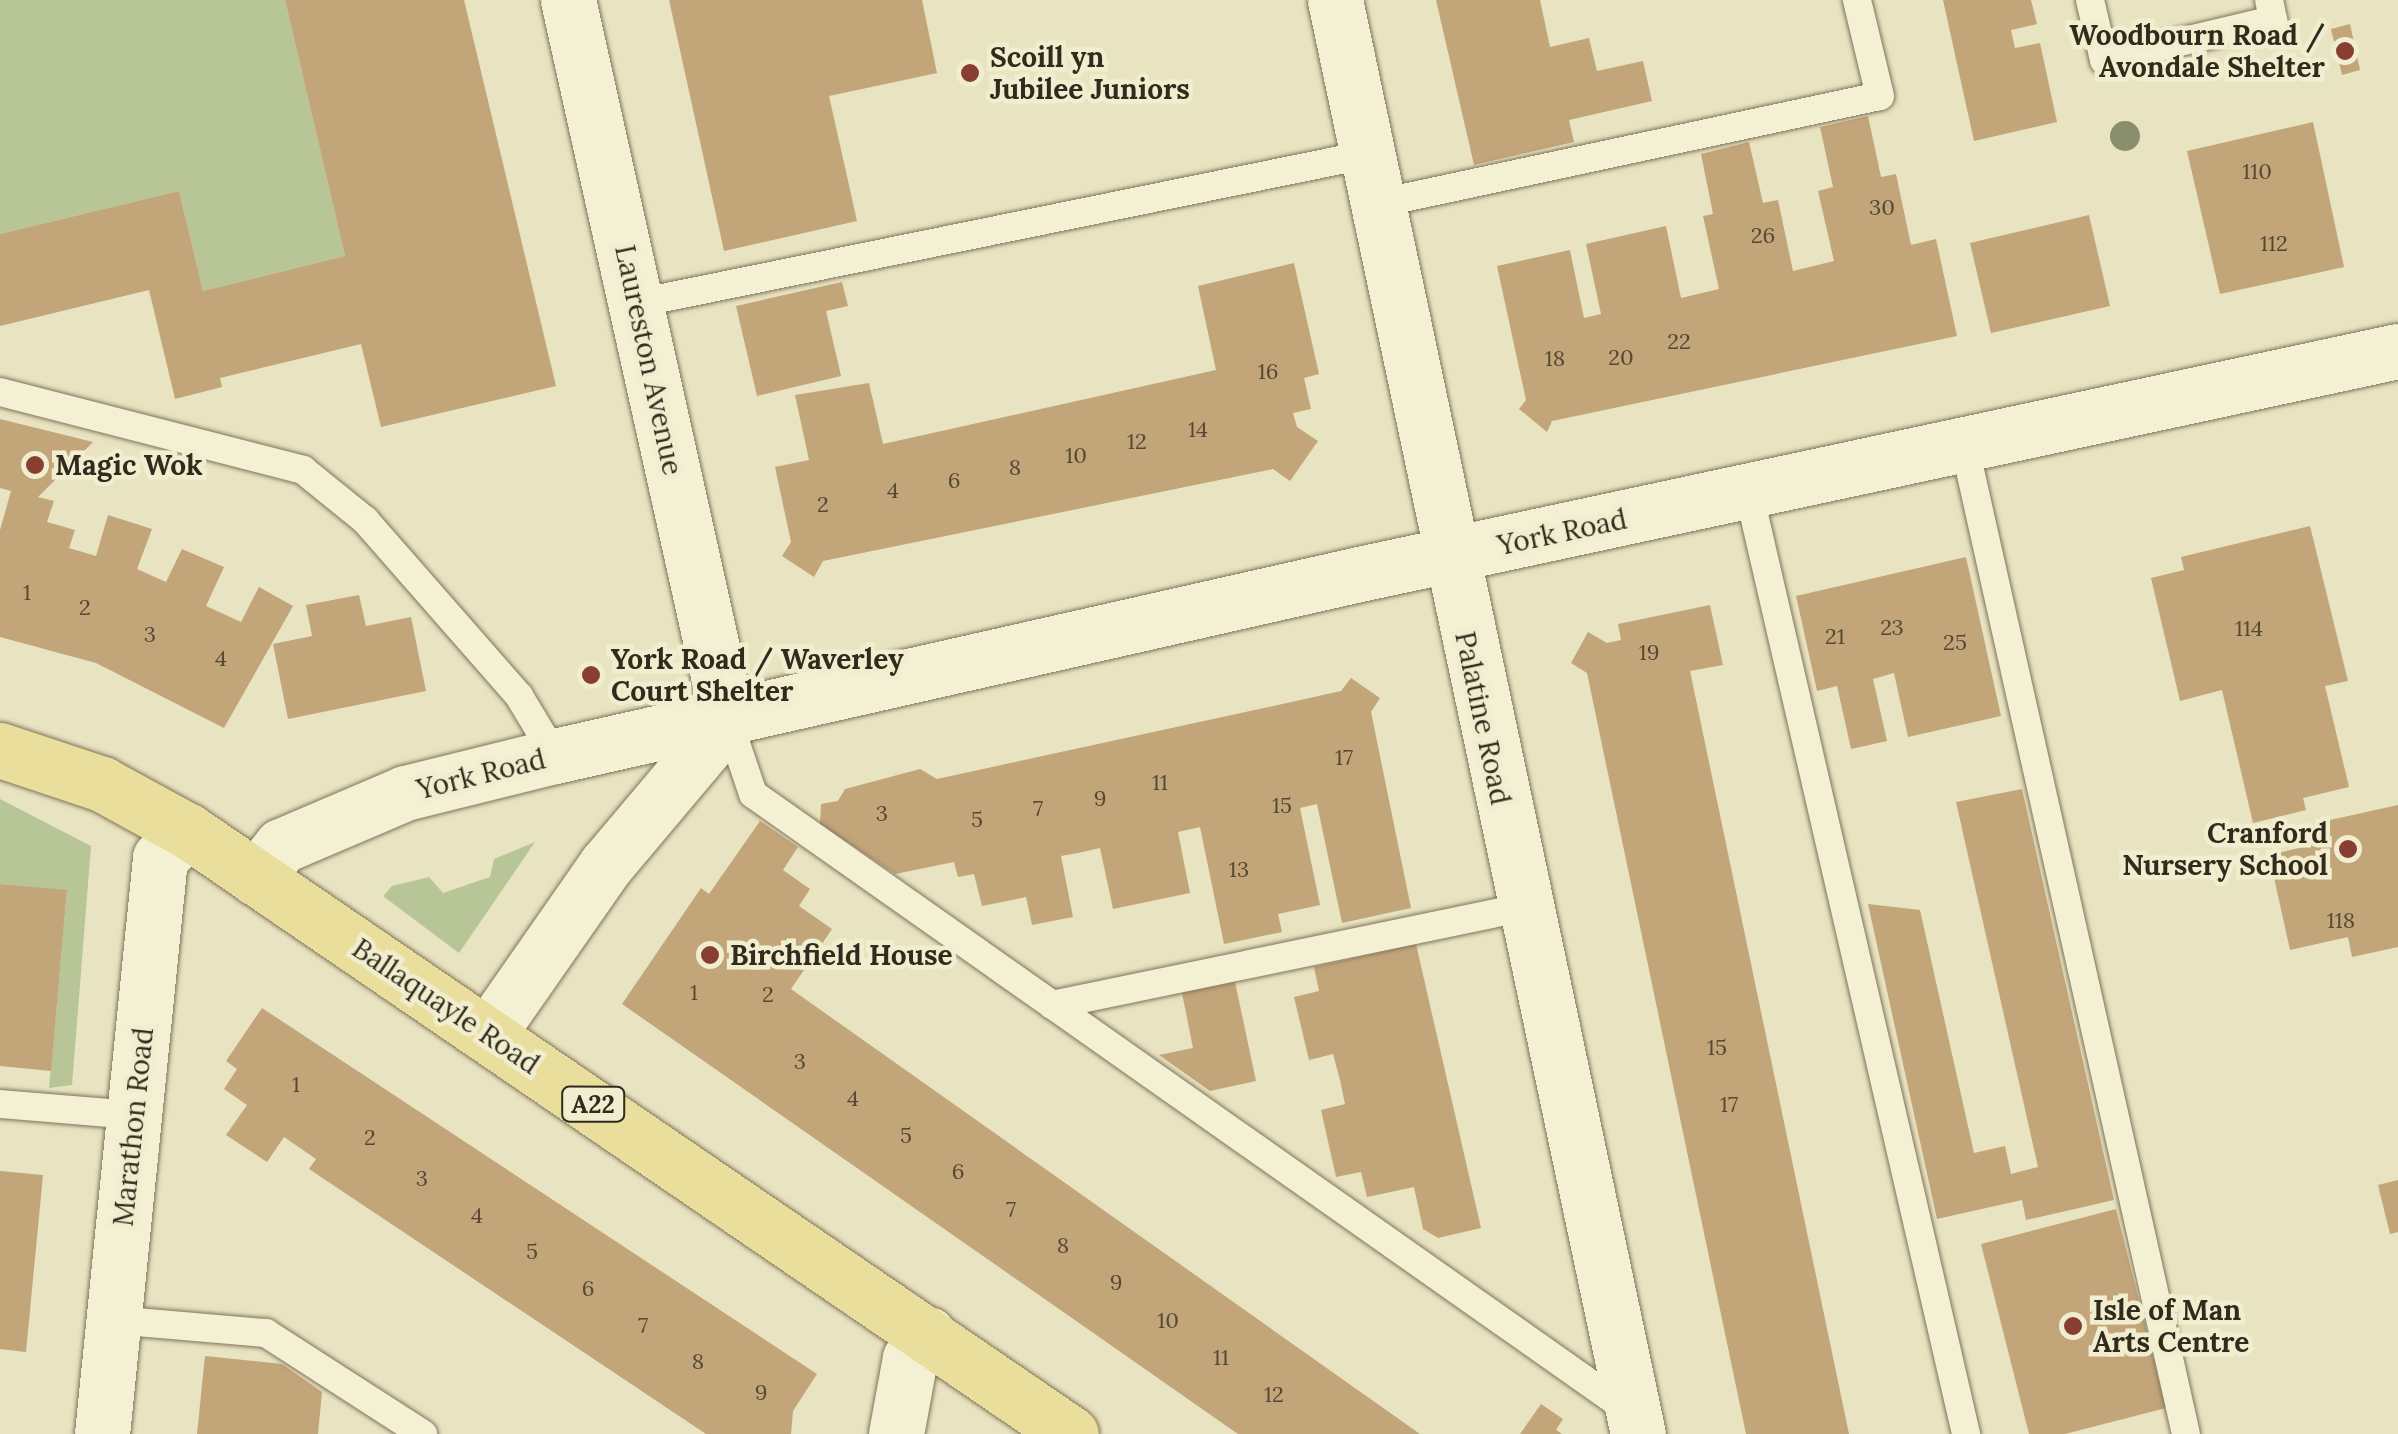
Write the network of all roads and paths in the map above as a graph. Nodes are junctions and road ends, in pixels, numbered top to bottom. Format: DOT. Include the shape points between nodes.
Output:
graph roads {
  1 [pos="568,0"];
  2 [pos="1335,0"];
  3 [pos="1857,0"];
  4 [pos="2090,0"];
  5 [pos="2269,0"];
  6 [pos="1375,178"];
  7 [pos="638,303"];
  8 [pos="2398,352"];
  9 [pos="0,392"];
  10 [pos="1965,448"];
  11 [pos="1749,493"];
  12 [pos="1448,556"];
  13 [pos="728,720"];
  14 [pos="0,750"];
  15 [pos="555,756"];
  16 [pos="188,831"];
  17 [pos="256,878"];
  18 [pos="1525,906"];
  19 [pos="1052,1005"];
  20 [pos="488,1034"];
  21 [pos="0,1104"];
  22 [pos="135,1114"];
  23 [pos="113,1320"];
  24 [pos="928,1334"];
  25 [pos="1636,1424"];
  26 [pos="102,1434"];
  27 [pos="423,1434"];
  28 [pos="896,1434"];
  29 [pos="1071,1434"];
  30 [pos="1966,1434"];
  31 [pos="2186,1434"];
  1 -- 7 [label="street, Laureston Avenue"];
  2 -- 6 [label="street, Palatine Road"];
  3 -- 6 [label="lane" via="1880,96"];
  4 -- 5 [label="lane" via="2104,60 2274,20"];
  6 -- 7 [label="lane"];
  6 -- 12 [label="street, Palatine Road"];
  7 -- 13 [label="street, Laureston Avenue"];
  8 -- 10 [label="street, York Road"];
  9 -- 15 [label="lane" via="303,470 365,520 404,564 519,696"];
  10 -- 11 [label="street, York Road"];
  10 -- 31 [label="lane"];
  11 -- 12 [label="street, York Road"];
  11 -- 30 [label="lane"];
  12 -- 13 [label="street, York Road"];
  12 -- 18 [label="street, Palatine Road"];
  13 -- 15 [label="street, York Road"];
  13 -- 19 [label="lane" via="753,794"];
  13 -- 20 [label="street" via="606,865"];
  14 -- 16 [label="main road, Ballaquayle Road / A22" via="102,784"];
  15 -- 17 [label="street, York Road" via="405,793 282,846"];
  16 -- 17 [label="main road, Ballaquayle Road / A22"];
  16 -- 22 [label="street, Marathon Road" via="160,858"];
  17 -- 20 [label="main road, Ballaquayle Road / A22"];
  18 -- 19 [label="lane"];
  18 -- 25 [label="street, Palatine Road"];
  19 -- 25 [label="lane"];
  20 -- 24 [label="main road, Ballaquayle Road / A22"];
  21 -- 22 [label="lane"];
  22 -- 23 [label="street, Marathon Road"];
  23 -- 26 [label="street, Marathon Road"];
  23 -- 27 [label="lane" via="266,1333"];
  24 -- 28 [label="street" via="910,1358"];
  24 -- 29 [label="main road, Ballaquayle Road / A22"];
}
